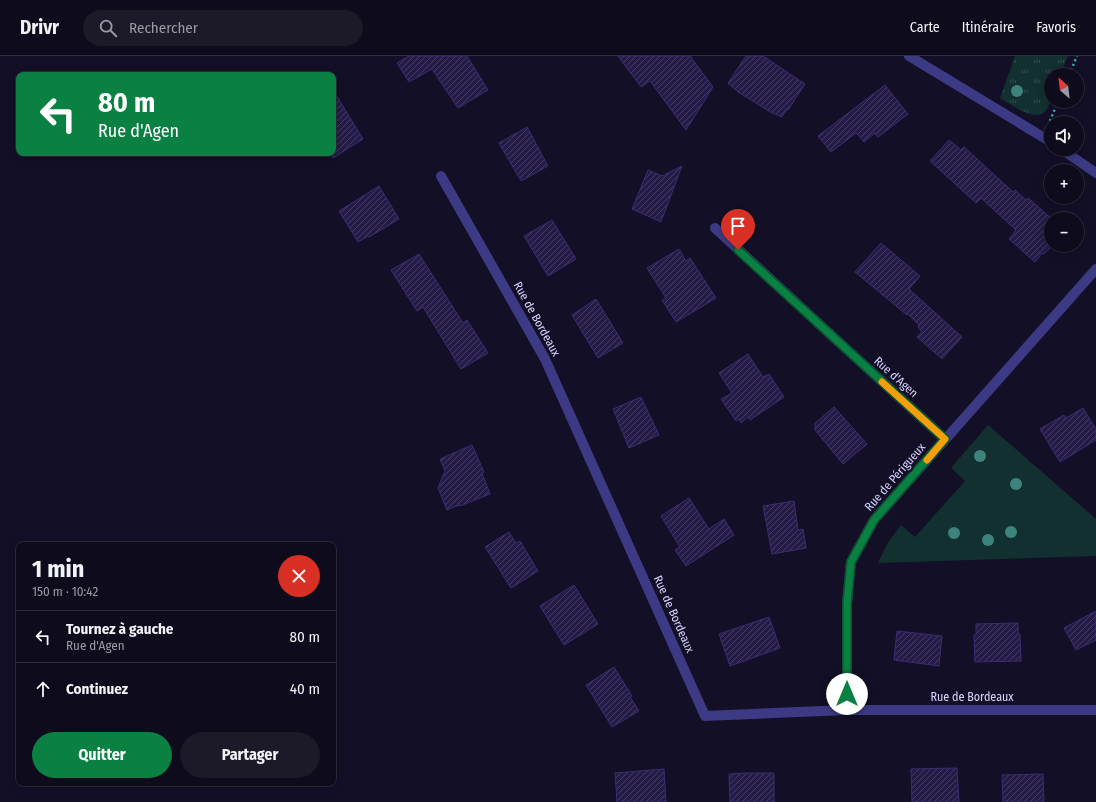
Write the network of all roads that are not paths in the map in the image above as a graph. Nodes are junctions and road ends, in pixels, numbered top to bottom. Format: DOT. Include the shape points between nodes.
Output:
graph roads {
  1 [pos="909,56"];
  2 [pos="1044,138"];
  3 [pos="1071,156"];
  4 [pos="1096,173"];
  5 [pos="440,176"];
  6 [pos="715,228"];
  7 [pos="1096,269"];
  8 [pos="945,439"];
  9 [pos="847,710"];
  10 [pos="1096,710"];
  1 -- 2 [label="street"];
  3 -- 4 [label="street"];
  5 -- 9 [label="street, Rue de Bordeaux" via="544,359 706,716"];
  6 -- 8 [label="street, Rue d'Agen"];
  7 -- 8 [label="street, Rue de Périgueux"];
  8 -- 9 [label="street, Rue de Périgueux" via="874,520 851,562 847,603"];
  9 -- 10 [label="street, Rue de Bordeaux"];
}
